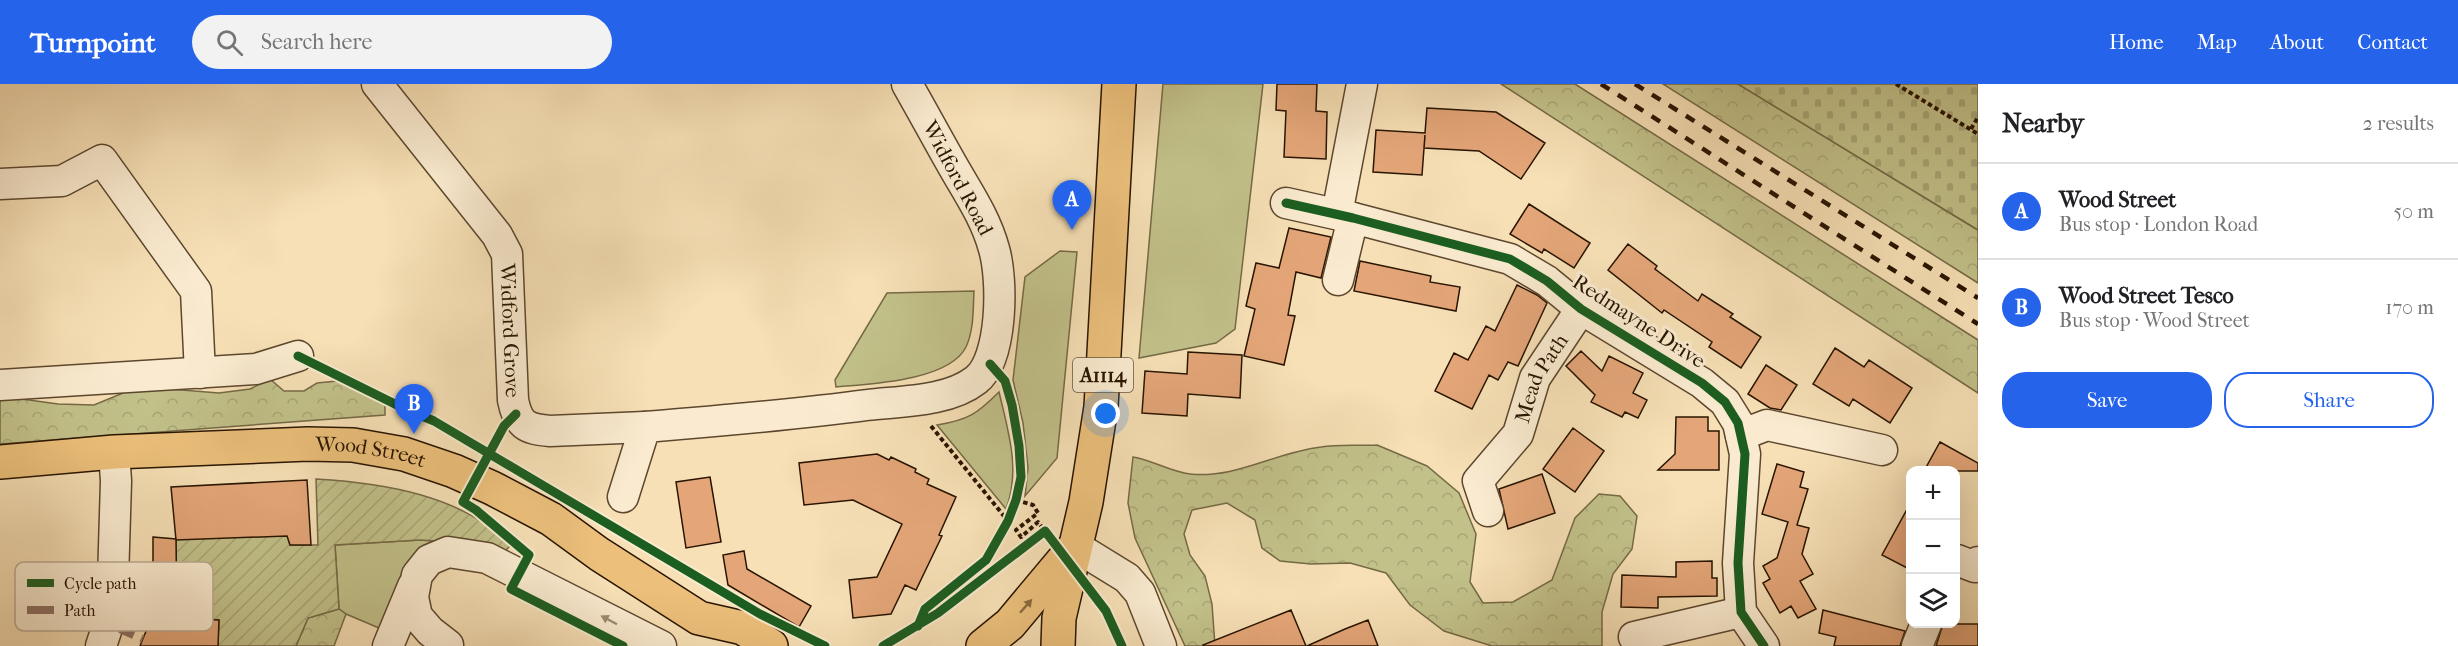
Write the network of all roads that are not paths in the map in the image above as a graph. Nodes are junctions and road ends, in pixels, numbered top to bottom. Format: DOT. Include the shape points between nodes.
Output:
graph roads {
  1 [pos="377,84"];
  2 [pos="907,84"];
  3 [pos="1119,84"];
  4 [pos="1362,84"];
  5 [pos="0,184"];
  6 [pos="1286,203"];
  7 [pos="1345,216"];
  8 [pos="1338,280"];
  9 [pos="1581,309"];
  10 [pos="298,356"];
  11 [pos="200,372"];
  12 [pos="0,385"];
  13 [pos="645,427"];
  14 [pos="1741,435"];
  15 [pos="1882,450"];
  16 [pos="114,452"];
  17 [pos="0,462"];
  18 [pos="623,497"];
  19 [pos="1488,510"];
  20 [pos="1056,538"];
  21 [pos="114,562"];
  22 [pos="417,575"];
  23 [pos="1741,612"];
  24 [pos="1924,628"];
  25 [pos="106,631"];
  26 [pos="705,632"];
  27 [pos="1634,636"];
  28 [pos="448,645"];
  29 [pos="101,646"];
  30 [pos="388,646"];
  31 [pos="661,646"];
  32 [pos="771,646"];
  33 [pos="983,646"];
  34 [pos="1058,646"];
  35 [pos="1161,646"];
  36 [pos="1764,646"];
  37 [pos="1917,646"];
  1 -- 13 [label="street, Widford Grove" via="497,235 507,255 513,400 523,424 550,431"];
  2 -- 13 [label="street, Widford Road" via="983,216 995,250 999,289 990,364 977,379 958,390 910,400"];
  3 -- 20 [label="main road, A1114" via="1101,407 1086,502"];
  4 -- 7 [label="street"];
  5 -- 11 [label="street" via="62,181 102,160 196,291"];
  6 -- 7 [label="street, Redmayne Drive"];
  7 -- 8 [label="street"];
  7 -- 9 [label="street, Redmayne Drive" via="1510,260 1546,281"];
  9 -- 14 [label="street, Redmayne Drive" via="1702,383 1725,402"];
  9 -- 19 [label="street, Mead Path" via="1535,378 1518,434 1478,481"];
  10 -- 11 [label="street" via="256,369"];
  11 -- 12 [label="street"];
  13 -- 18 [label="street"];
  14 -- 15 [label="street" via="1767,425"];
  14 -- 23 [label="street, Redmayne Drive" via="1745,454 1738,562"];
  16 -- 17 [label="main road, Wood Street"];
  16 -- 21 [label="street"];
  16 -- 26 [label="main road, Wood Street" via="308,444 353,445 404,454 474,480 551,519"];
  33 -- 20 [label="main road, A1114, one-way" via="1010,624 1052,572"];
  20 -- 34 [label="main road, A1114"];
  20 -- 35 [label="street" via="1127,578 1140,593"];
  22 -- 28 [label="street" via="413,597 417,616"];
  22 -- 30 [label="street"];
  31 -- 22 [label="street, one-way" via="487,558 448,552 429,560"];
  23 -- 27 [label="street"];
  23 -- 36 [label="street"];
  24 -- 37 [label="street"];
  25 -- 29 [label="street"];
  26 -- 32 [label="main road, Wood Street" via="743,628"];
}
